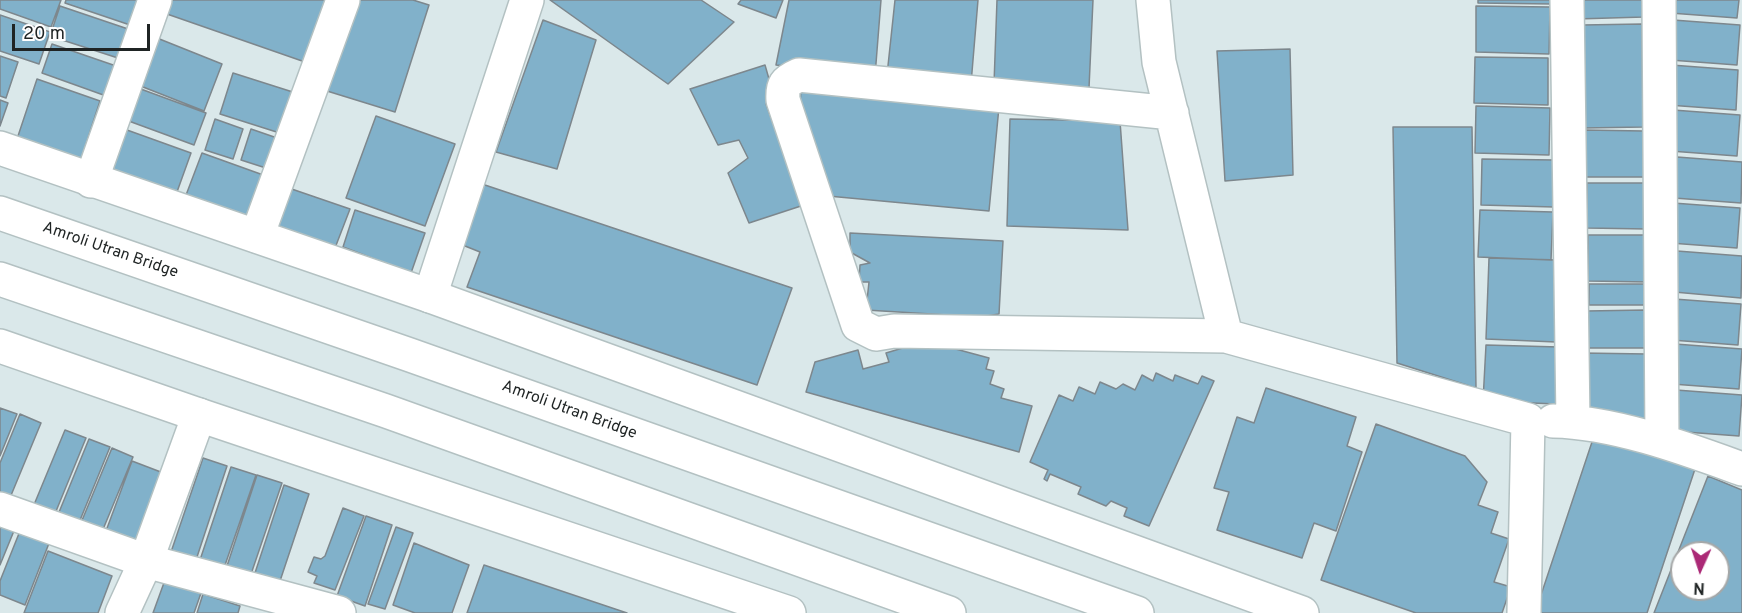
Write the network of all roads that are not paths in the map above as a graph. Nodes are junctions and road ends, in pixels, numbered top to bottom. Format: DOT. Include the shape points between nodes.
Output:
graph roads {
  1 [pos="155,0"];
  2 [pos="344,0"];
  3 [pos="527,0"];
  4 [pos="1153,0"];
  5 [pos="1567,0"];
  6 [pos="1659,0"];
  7 [pos="1172,113"];
  8 [pos="0,148"];
  9 [pos="91,181"];
  10 [pos="0,213"];
  11 [pos="257,236"];
  12 [pos="0,279"];
  13 [pos="430,296"];
  14 [pos="1226,336"];
  15 [pos="0,346"];
  16 [pos="199,415"];
  17 [pos="1528,420"];
  18 [pos="1573,421"];
  19 [pos="1662,441"];
  20 [pos="1742,469"];
  21 [pos="0,509"];
  22 [pos="146,561"];
  23 [pos="122,613"];
  24 [pos="339,613"];
  25 [pos="789,613"];
  26 [pos="949,613"];
  27 [pos="1137,613"];
  28 [pos="1302,613"];
  29 [pos="1524,613"];
  1 -- 9 [label="main road"];
  2 -- 11 [label="main road"];
  3 -- 13 [label="main road"];
  4 -- 7 [label="main road" via="1159,62"];
  5 -- 18 [label="main road"];
  6 -- 19 [label="main road"];
  7 -- 14 [label="main road"];
  7 -- 14 [label="main road" via="799,75 786,80 782,88 858,325 876,334 894,331"];
  8 -- 9 [label="main road"];
  9 -- 11 [label="main road"];
  10 -- 27 [label="main road, Amroli Utran Bridge"];
  11 -- 13 [label="main road"];
  12 -- 26 [label="main road" via="386,411"];
  13 -- 28 [label="main road"];
  14 -- 17 [label="main road"];
  15 -- 16 [label="main road"];
  16 -- 22 [label="main road"];
  16 -- 25 [label="main road"];
  17 -- 18 [label="main road"];
  17 -- 29 [label="main road"];
  18 -- 19 [label="main road"];
  19 -- 20 [label="main road"];
  21 -- 22 [label="main road"];
  22 -- 23 [label="main road"];
  22 -- 24 [label="main road"];
}
